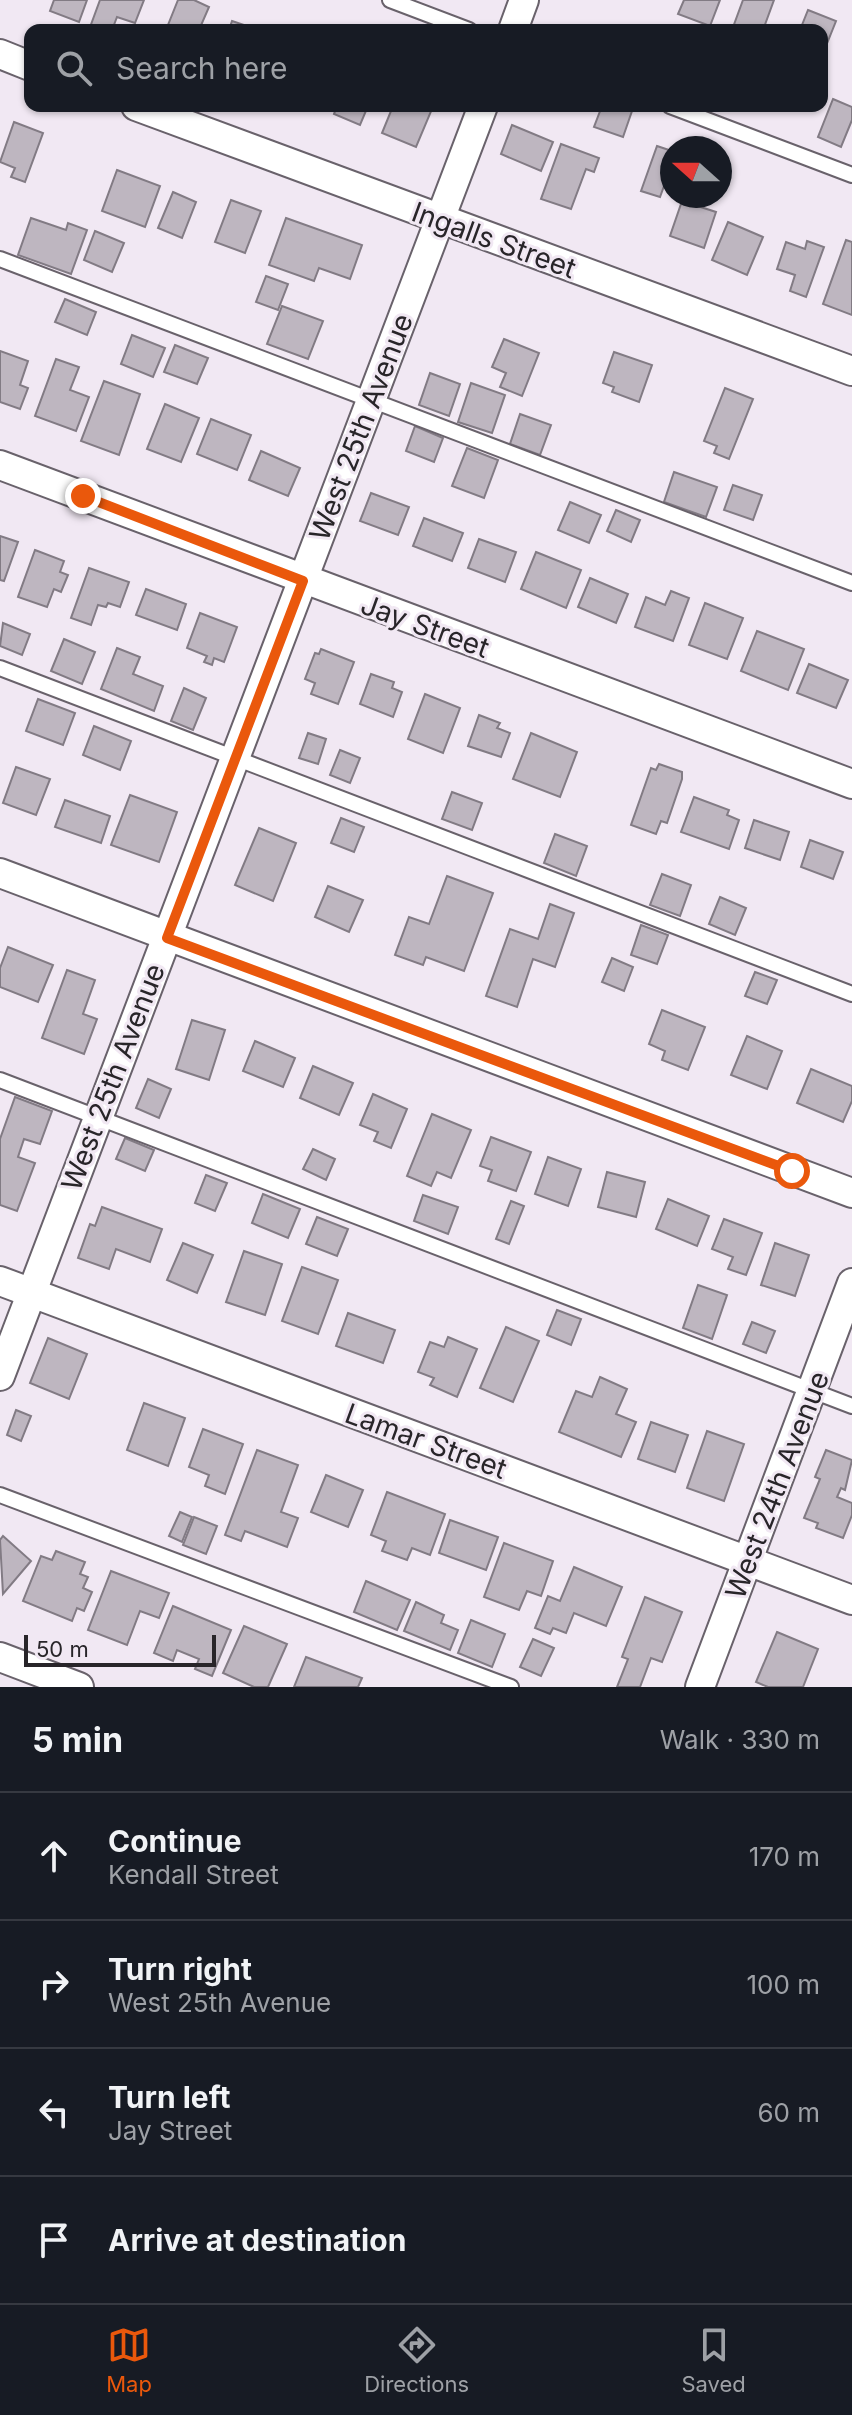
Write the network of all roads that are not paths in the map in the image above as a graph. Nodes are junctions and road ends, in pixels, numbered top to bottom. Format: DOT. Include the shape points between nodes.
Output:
graph roads {
  1 [pos="390,0"];
  2 [pos="524,0"];
  3 [pos="453,24"];
  4 [pos="515,24"];
  5 [pos="0,54"];
  6 [pos="24,64"];
  7 [pos="152,112"];
  8 [pos="481,112"];
  9 [pos="686,112"];
  10 [pos="852,175"];
  11 [pos="439,221"];
  12 [pos="0,259"];
  13 [pos="852,371"];
  14 [pos="371,401"];
  15 [pos="0,465"];
  16 [pos="303,581"];
  17 [pos="852,583"];
  18 [pos="0,668"];
  19 [pos="236,756"];
  20 [pos="852,784"];
  21 [pos="0,873"];
  22 [pos="167,938"];
  23 [pos="852,994"];
  24 [pos="0,1080"];
  25 [pos="97,1117"];
  26 [pos="852,1193"];
  27 [pos="0,1281"];
  28 [pos="852,1283"];
  29 [pos="31,1293"];
  30 [pos="0,1376"];
  31 [pos="814,1391"];
  32 [pos="852,1406"];
  33 [pos="0,1495"];
  34 [pos="749,1560"];
  35 [pos="852,1600"];
  36 [pos="0,1657"];
  37 [pos="79,1687"];
  38 [pos="511,1687"];
  39 [pos="700,1687"];
  1 -- 3 [label="lane"];
  2 -- 4 [label="street"];
  5 -- 6 [label="street"];
  7 -- 11 [label="street, Ingalls Street"];
  8 -- 11 [label="street, West 25th Avenue"];
  9 -- 10 [label="lane"];
  11 -- 13 [label="street, Ingalls Street"];
  11 -- 14 [label="street, West 25th Avenue"];
  12 -- 14 [label="lane"];
  14 -- 16 [label="street, West 25th Avenue"];
  14 -- 17 [label="lane"];
  15 -- 16 [label="street, Jay Street"];
  16 -- 19 [label="street, West 25th Avenue"];
  16 -- 20 [label="street, Jay Street"];
  18 -- 19 [label="lane"];
  19 -- 22 [label="street, West 25th Avenue"];
  19 -- 23 [label="lane"];
  21 -- 22 [label="street"];
  22 -- 25 [label="street, West 25th Avenue"];
  22 -- 26 [label="street"];
  24 -- 25 [label="lane"];
  25 -- 29 [label="street, West 25th Avenue"];
  25 -- 31 [label="lane"];
  27 -- 29 [label="street, Lamar Street"];
  28 -- 31 [label="street, West 24th Avenue"];
  29 -- 30 [label="street, West 25th Avenue"];
  29 -- 34 [label="street, Lamar Street"];
  31 -- 32 [label="lane"];
  31 -- 34 [label="street, West 24th Avenue"];
  33 -- 38 [label="lane"];
  34 -- 35 [label="street, Lamar Street"];
  34 -- 39 [label="street, West 24th Avenue"];
  36 -- 37 [label="street"];
}
